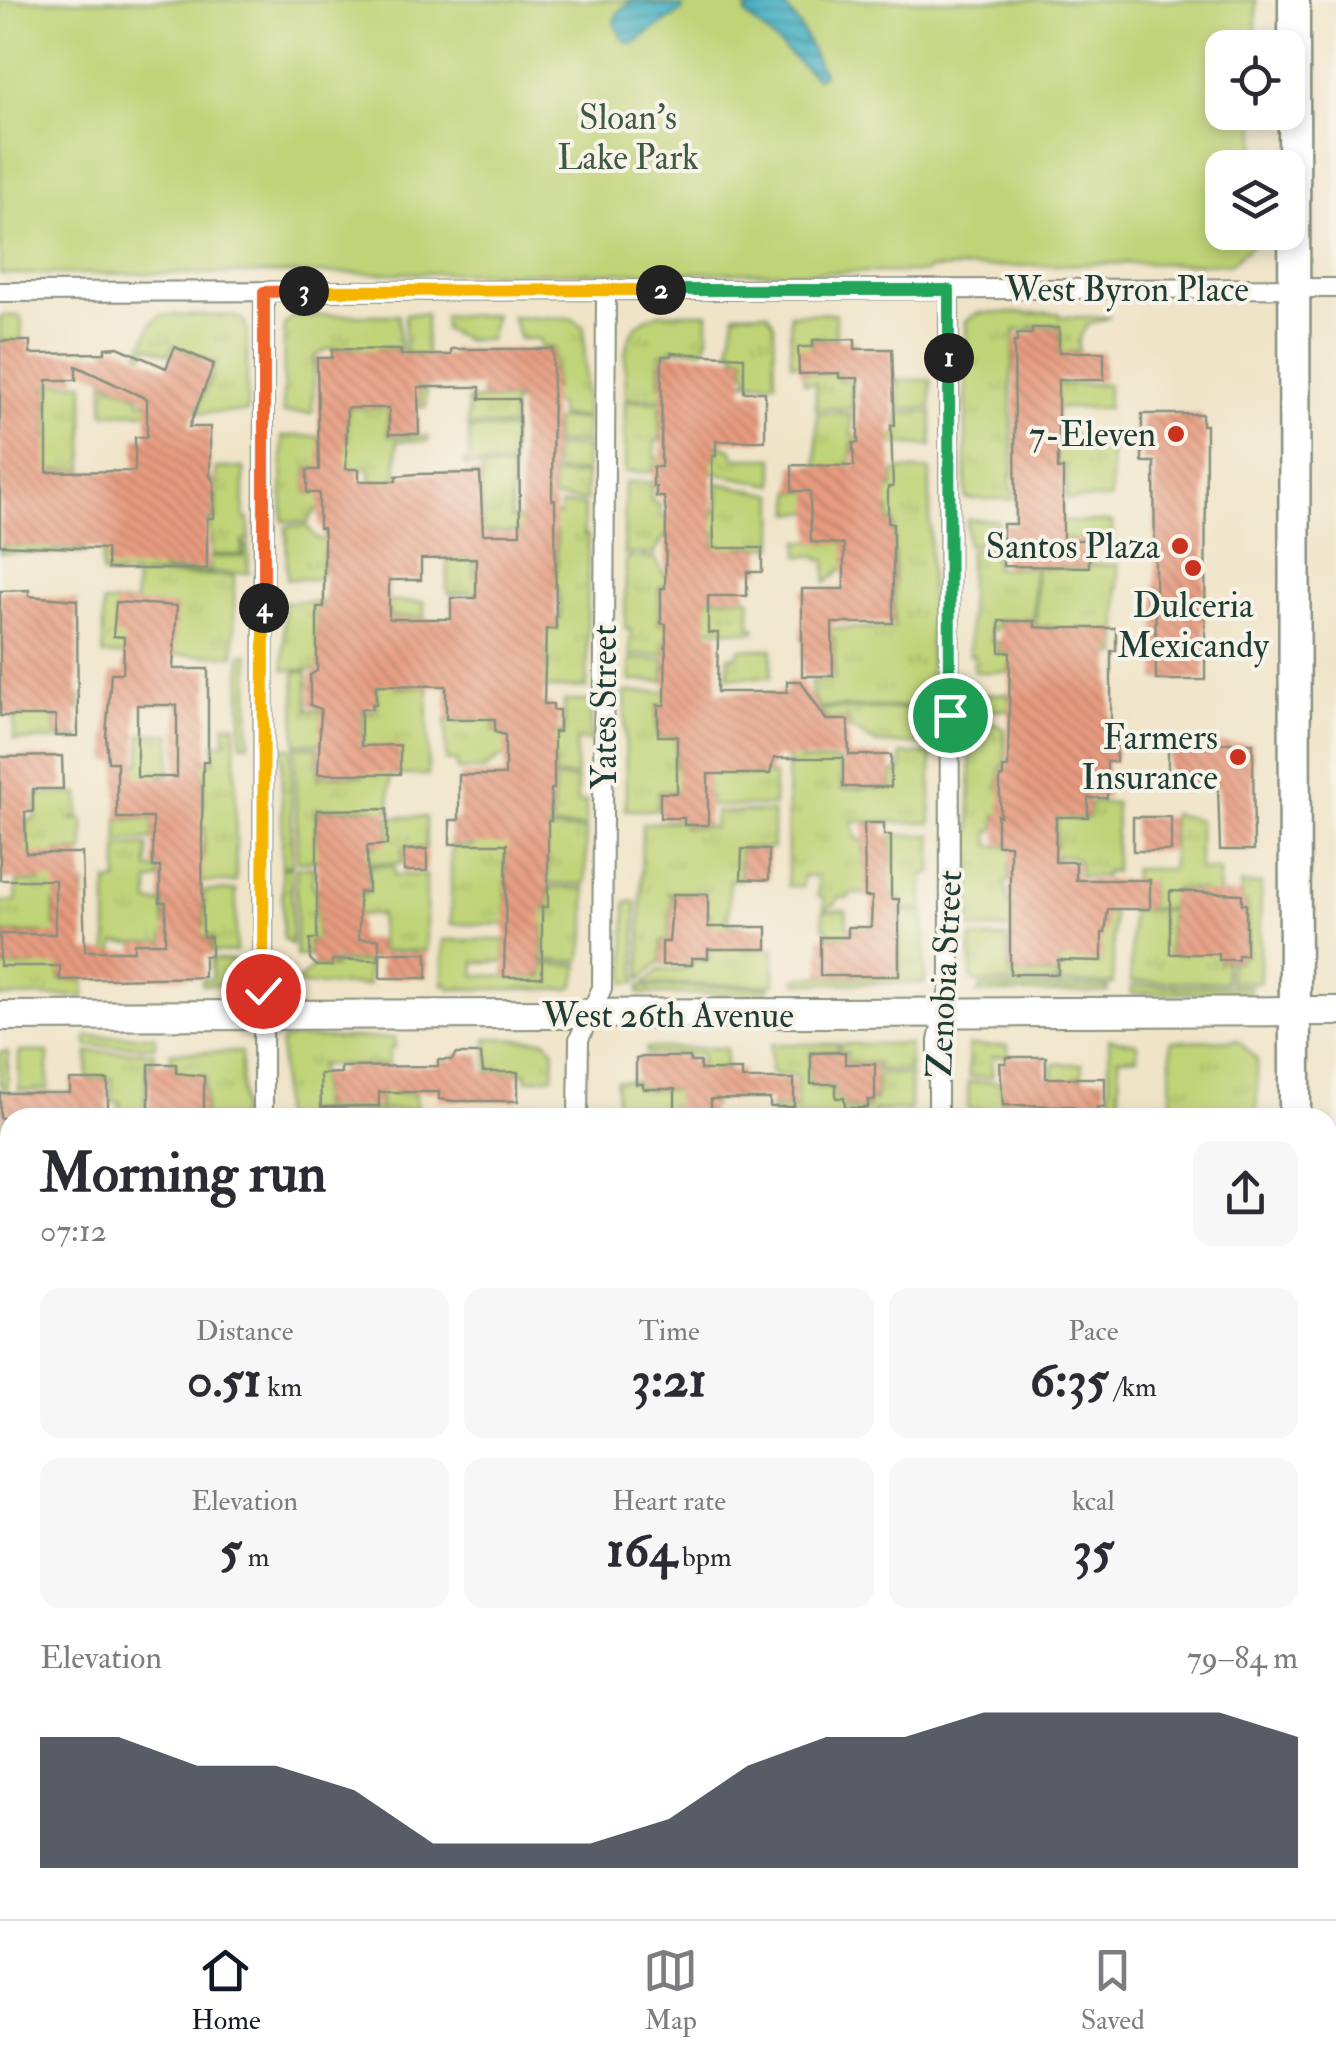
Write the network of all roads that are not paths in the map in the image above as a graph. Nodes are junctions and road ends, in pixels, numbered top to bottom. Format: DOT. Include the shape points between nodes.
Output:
graph roads {
  1 [pos="1294,0"];
  2 [pos="1336,288"];
  3 [pos="1294,289"];
  4 [pos="949,290"];
  5 [pos="606,291"];
  6 [pos="0,292"];
  7 [pos="264,292"];
  8 [pos="1336,1010"];
  9 [pos="1296,1011"];
  10 [pos="944,1014"];
  11 [pos="0,1016"];
  12 [pos="263,1016"];
  13 [pos="589,1016"];
  14 [pos="263,1108"];
  15 [pos="578,1108"];
  16 [pos="938,1108"];
  17 [pos="1295,1108"];
  1 -- 3 [label="main road"];
  2 -- 3 [label="street, West Byron Place"];
  3 -- 4 [label="street, West Byron Place"];
  3 -- 9 [label="main road"];
  4 -- 5 [label="street, West Byron Place"];
  4 -- 10 [label="street, Zenobia Street" via="950,984"];
  5 -- 7 [label="street, West Byron Place"];
  5 -- 13 [label="street, Yates Street" via="602,988"];
  6 -- 7 [label="street, West Byron Place"];
  7 -- 12 [label="street"];
  8 -- 9 [label="street, West 26th Avenue"];
  9 -- 10 [label="street, West 26th Avenue"];
  9 -- 17 [label="main road"];
  10 -- 13 [label="street, West 26th Avenue"];
  10 -- 16 [label="street, Zenobia Street"];
  11 -- 12 [label="street, West 26th Avenue"];
  12 -- 13 [label="street, West 26th Avenue"];
  12 -- 14 [label="street"];
  13 -- 15 [label="street, Yates Street" via="578,1039"];
}
